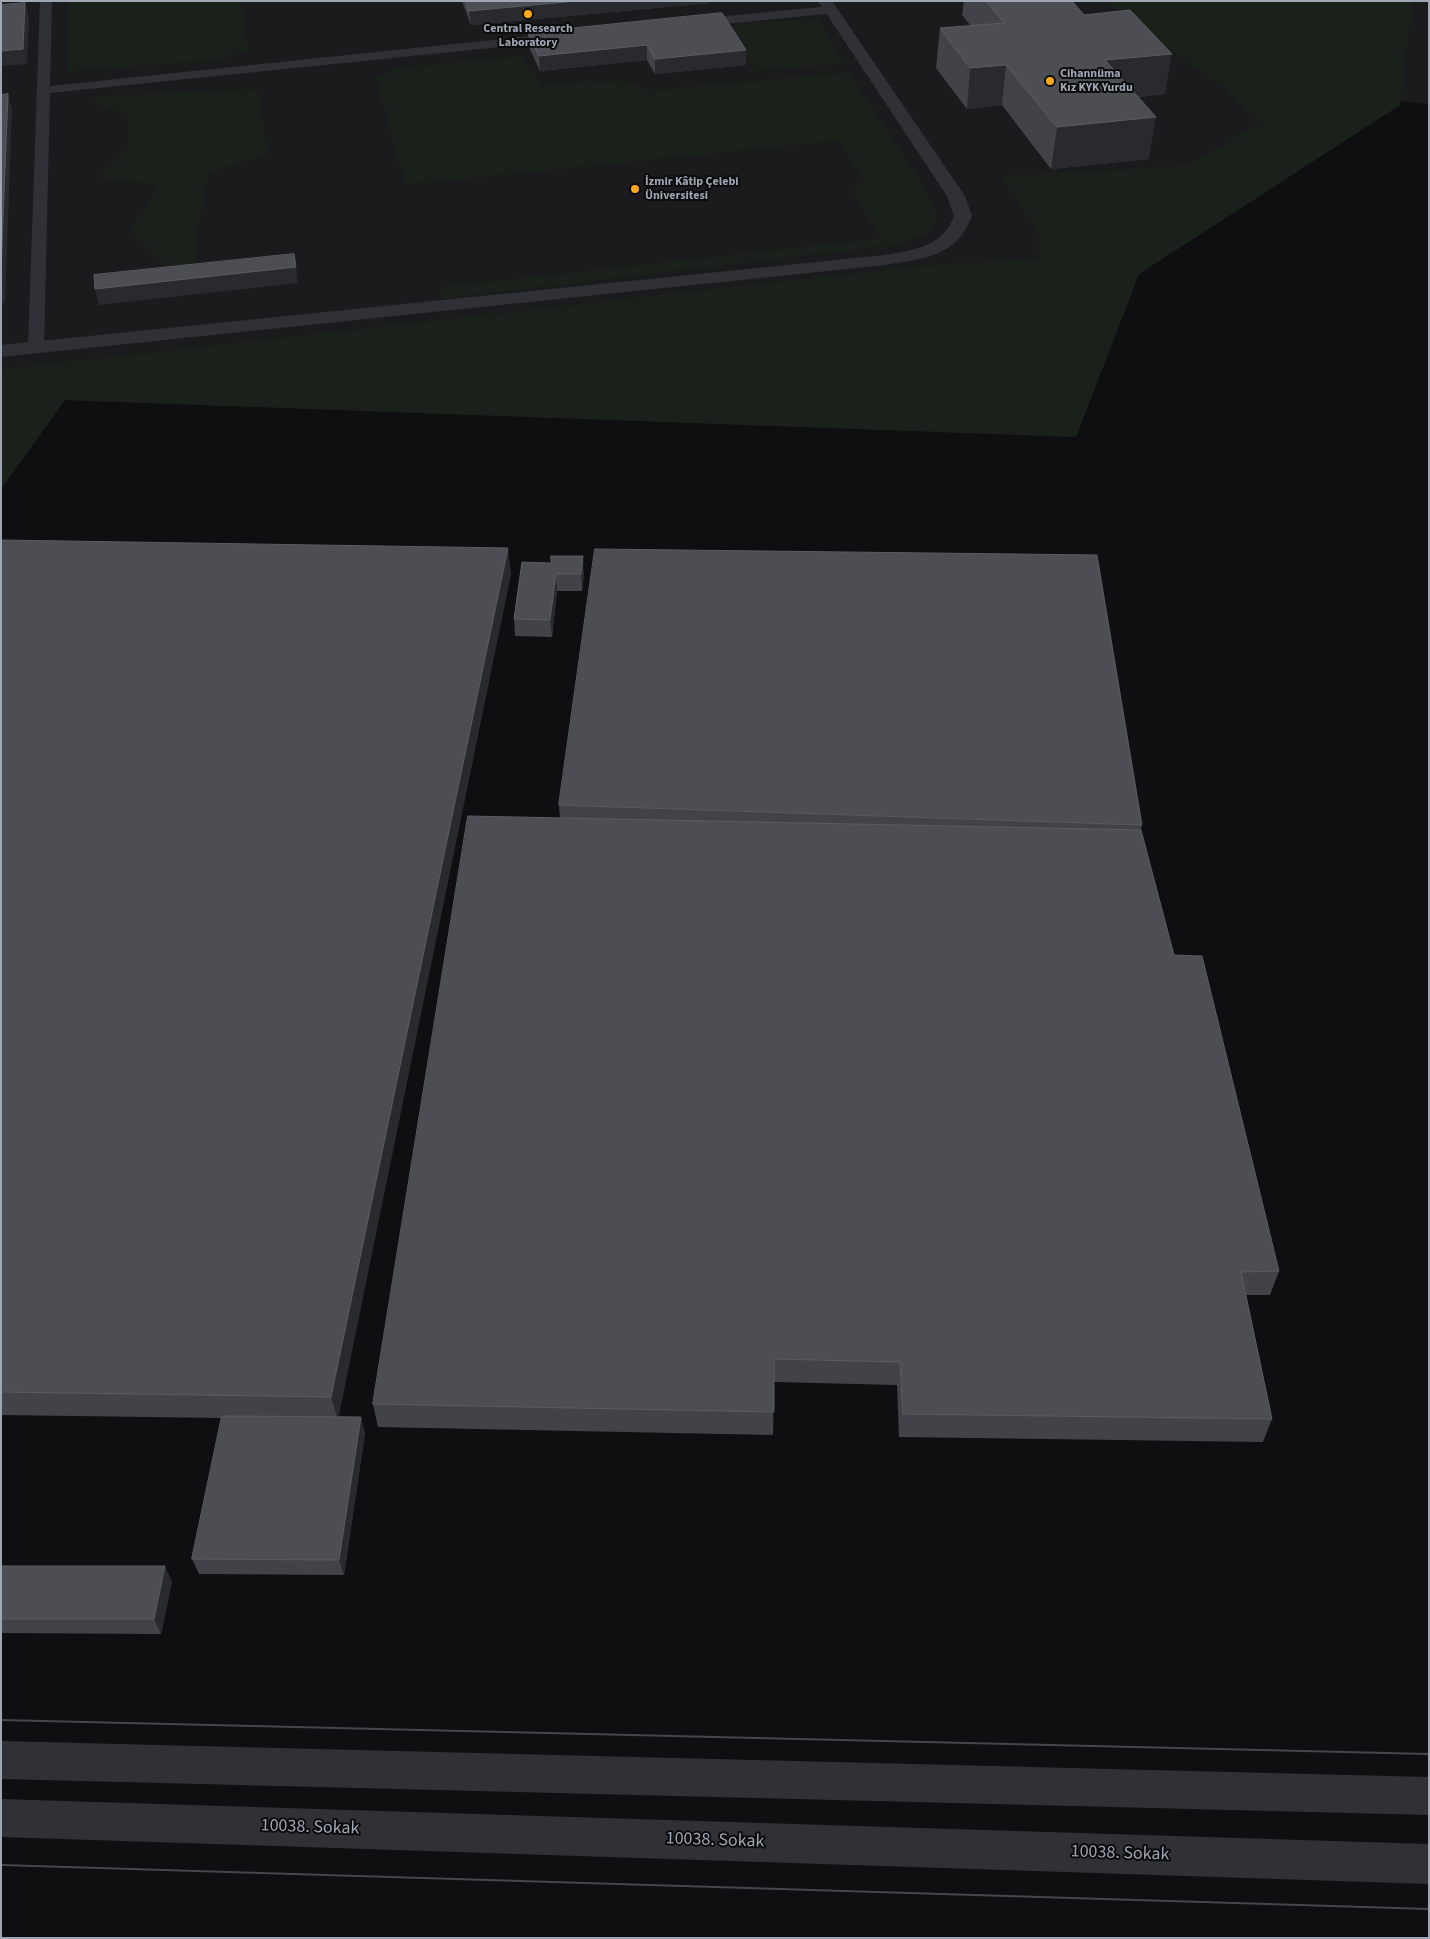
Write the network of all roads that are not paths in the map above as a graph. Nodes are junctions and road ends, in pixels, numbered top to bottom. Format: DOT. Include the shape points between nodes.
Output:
graph roads {
  1 [pos="46,1"];
  2 [pos="828,5"];
  3 [pos="683,25"];
  4 [pos="575,36"];
  5 [pos="44,90"];
  6 [pos="36,347"];
  7 [pos="1,351"];
  8 [pos="1,1760"];
  9 [pos="1429,1796"];
  10 [pos="1,1818"];
  11 [pos="1429,1864"];
  1 -- 5 [label="lane"];
  2 -- 3 [label="lane"];
  2 -- 6 [label="street" via="956,196 962,216 958,229 946,243 921,254 885,260"];
  4 -- 5 [label="lane"];
  5 -- 6 [label="lane"];
  6 -- 7 [label="street"];
  8 -- 9 [label="street"];
  10 -- 11 [label="street, 10038. Sokak"];
}
